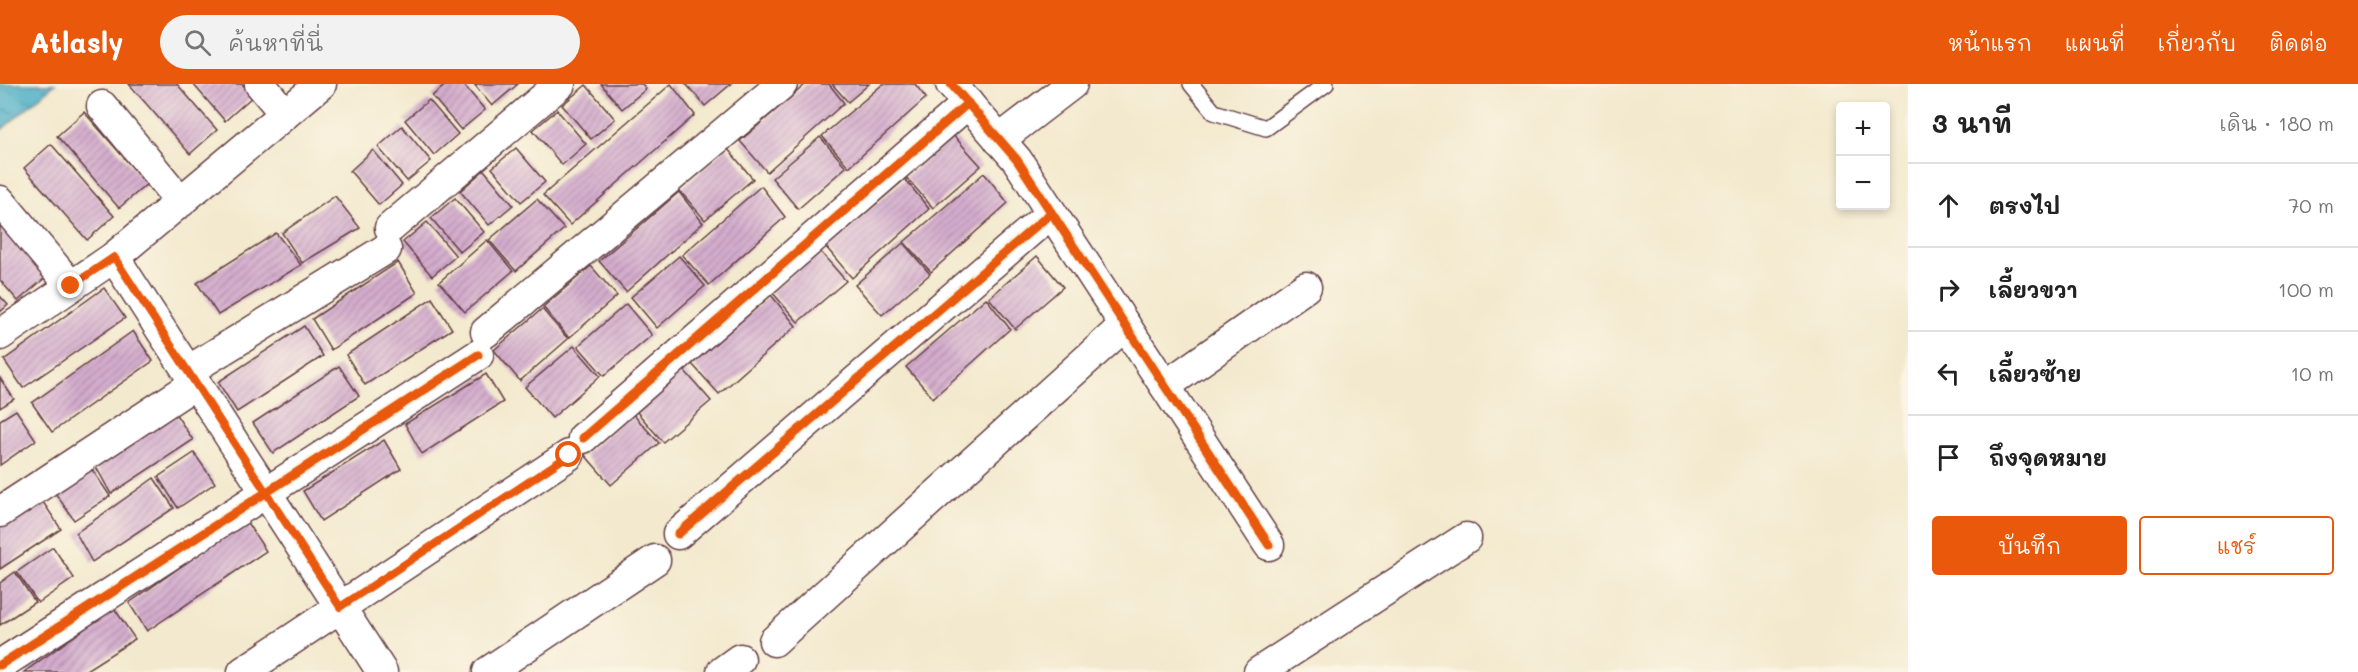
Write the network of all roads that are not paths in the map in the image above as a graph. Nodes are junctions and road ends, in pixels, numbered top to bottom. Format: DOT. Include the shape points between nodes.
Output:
graph roads {
  1 [pos="260,84"];
  2 [pos="321,84"];
  3 [pos="560,84"];
  4 [pos="782,84"];
  5 [pos="1072,84"];
  6 [pos="1191,84"];
  7 [pos="1326,84"];
  8 [pos="959,94"];
  9 [pos="102,106"];
  10 [pos="285,114"];
  11 [pos="999,140"];
  12 [pos="0,201"];
  13 [pos="180,202"];
  14 [pos="1052,213"];
  15 [pos="114,257"];
  16 [pos="71,286"];
  17 [pos="1306,287"];
  18 [pos="1125,325"];
  19 [pos="0,335"];
  20 [pos="192,377"];
  21 [pos="1165,386"];
  22 [pos="266,491"];
  23 [pos="0,512"];
  24 [pos="678,534"];
  25 [pos="1466,538"];
  26 [pos="1269,545"];
  27 [pos="655,560"];
  28 [pos="340,607"];
  29 [pos="774,641"];
  30 [pos="0,665"];
  31 [pos="243,672"];
  32 [pos="382,672"];
  33 [pos="488,672"];
  34 [pos="1259,672"];
  1 -- 10 [label="street"];
  2 -- 10 [label="street"];
  3 -- 20 [label="street" via="388,239"];
  4 -- 22 [label="street" via="482,343"];
  5 -- 11 [label="street"];
  6 -- 7 [label="lane" via="1214,112 1266,128"];
  8 -- 11 [label="street"];
  8 -- 28 [label="street" via="576,447"];
  9 -- 13 [label="street"];
  10 -- 13 [label="street"];
  11 -- 14 [label="street"];
  12 -- 16 [label="street"];
  13 -- 15 [label="street"];
  14 -- 18 [label="street"];
  14 -- 24 [label="street"];
  15 -- 16 [label="street"];
  15 -- 20 [label="street"];
  16 -- 19 [label="street"];
  17 -- 21 [label="street"];
  18 -- 21 [label="street"];
  18 -- 29 [label="street"];
  20 -- 22 [label="street"];
  20 -- 23 [label="street"];
  21 -- 26 [label="street"];
  22 -- 28 [label="street"];
  22 -- 30 [label="street"];
  25 -- 34 [label="street"];
  27 -- 33 [label="street"];
  28 -- 31 [label="street"];
  28 -- 32 [label="street"];
}
